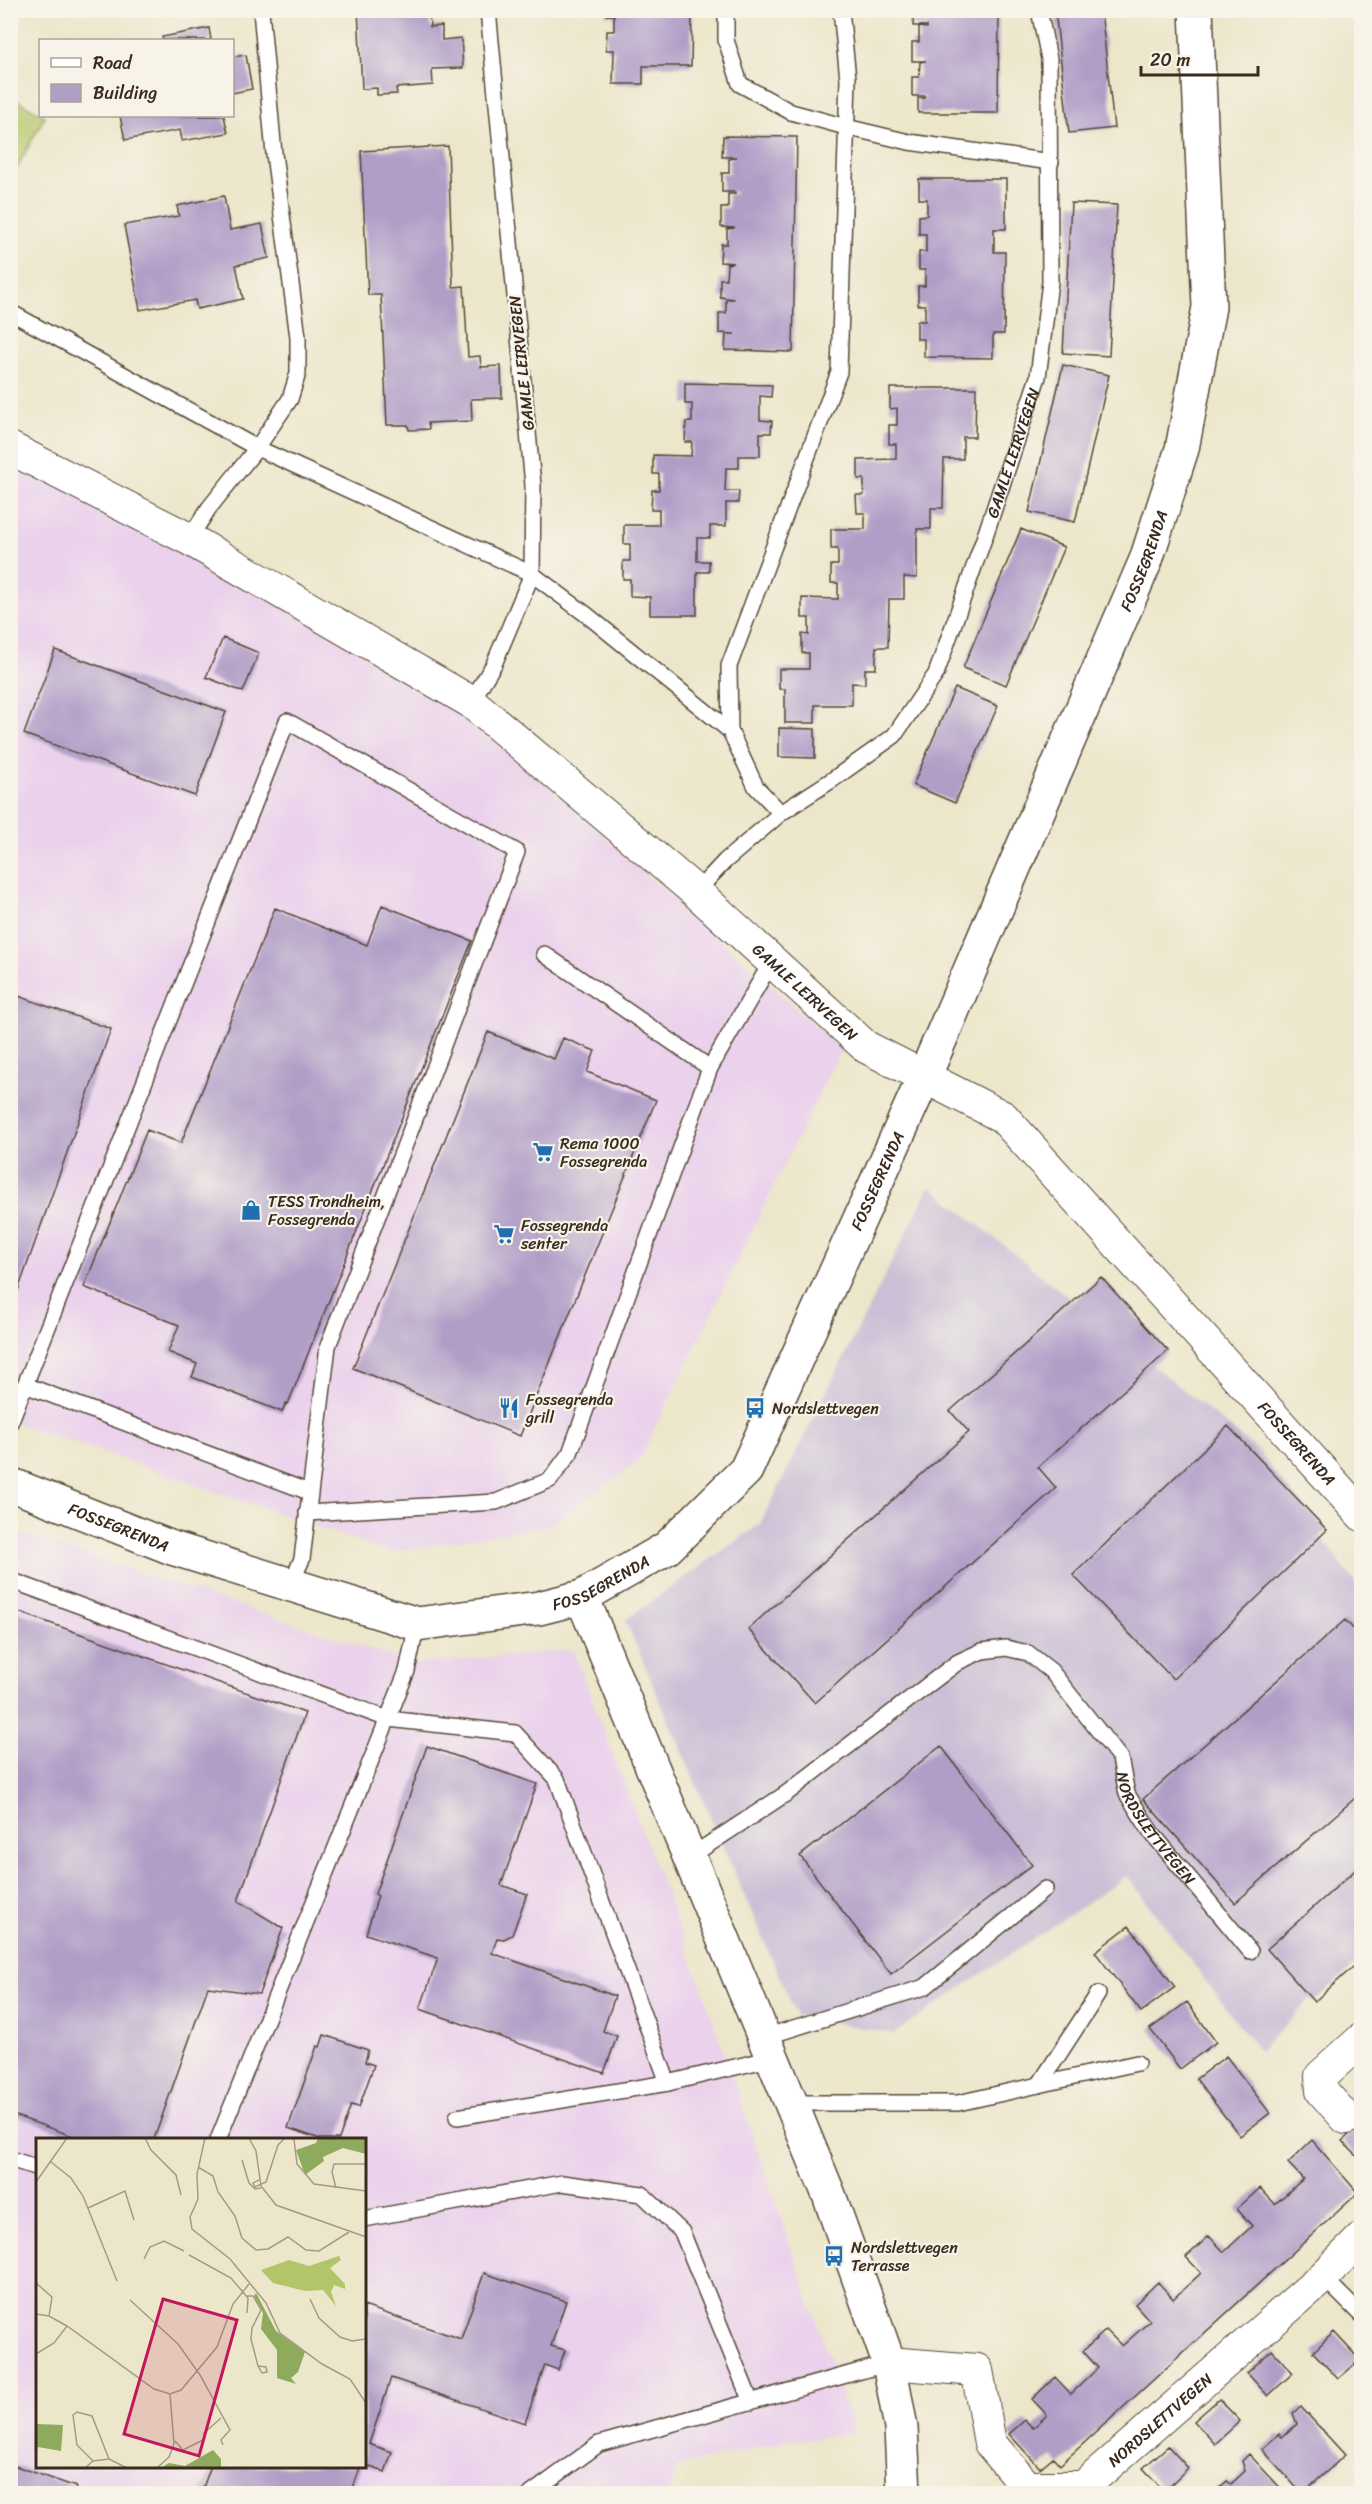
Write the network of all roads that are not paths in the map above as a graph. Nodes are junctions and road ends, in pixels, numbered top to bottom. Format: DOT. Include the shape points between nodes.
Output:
graph roads {
  1 [pos="261,10"];
  2 [pos="488,10"];
  3 [pos="726,10"];
  4 [pos="841,10"];
  5 [pos="1040,10"];
  6 [pos="1196,10"];
  7 [pos="846,127"];
  8 [pos="1051,162"];
  9 [pos="10,312"];
  10 [pos="10,448"];
  11 [pos="257,448"];
  12 [pos="189,539"];
  13 [pos="532,574"];
  14 [pos="471,702"];
  15 [pos="730,731"];
  16 [pos="781,813"];
  17 [pos="696,892"];
  18 [pos="544,954"];
  19 [pos="772,961"];
  20 [pos="710,1068"];
  21 [pos="925,1075"];
  22 [pos="25,1385"];
  23 [pos="10,1423"];
  24 [pos="10,1484"];
  25 [pos="309,1492"];
  26 [pos="307,1513"];
  27 [pos="1362,1515"];
  28 [pos="10,1580"];
  29 [pos="290,1586"];
  30 [pos="582,1597"];
  31 [pos="417,1624"];
  32 [pos="388,1719"];
  33 [pos="691,1856"];
  34 [pos="1045,1889"];
  35 [pos="1250,1952"];
  36 [pos="1098,1994"];
  37 [pos="1362,2039"];
  38 [pos="769,2047"];
  39 [pos="1137,2063"];
  40 [pos="668,2083"];
  41 [pos="1039,2085"];
  42 [pos="792,2103"];
  43 [pos="457,2117"];
  44 [pos="1346,2118"];
  45 [pos="218,2138"];
  46 [pos="10,2159"];
  47 [pos="36,2167"];
  48 [pos="366,2219"];
  49 [pos="1362,2238"];
  50 [pos="1323,2277"];
  51 [pos="1362,2316"];
  52 [pos="889,2363"];
  53 [pos="751,2402"];
  54 [pos="531,2493"];
  55 [pos="904,2493"];
  1 -- 11 [label="lane" via="274,154 298,337 298,373 290,399"];
  2 -- 13 [label="lane, GAMLE LEIRVEGEN" via="533,485"];
  3 -- 7 [label="lane" via="726,40 740,84 791,112"];
  4 -- 7 [label="lane" via="849,79"];
  5 -- 8 [label="lane, GAMLE LEIRVEGEN" via="1049,59"];
  6 -- 21 [label="street, FOSSEGRENDA" via="1209,307 1182,449 1146,560"];
  7 -- 8 [label="lane" via="909,142"];
  7 -- 15 [label="lane" via="839,372 729,666"];
  8 -- 16 [label="lane, GAMLE LEIRVEGEN" via="1050,282 1038,377 936,674 894,736"];
  9 -- 11 [label="lane"];
  10 -- 12 [label="street, GAMLE LEIRVEGEN"];
  11 -- 12 [label="lane"];
  11 -- 13 [label="lane"];
  12 -- 14 [label="street, GAMLE LEIRVEGEN"];
  13 -- 14 [label="lane, GAMLE LEIRVEGEN" via="494,664"];
  13 -- 15 [label="lane"];
  14 -- 17 [label="street, GAMLE LEIRVEGEN"];
  15 -- 16 [label="lane" via="756,787"];
  16 -- 17 [label="lane, GAMLE LEIRVEGEN"];
  17 -- 19 [label="street, GAMLE LEIRVEGEN"];
  18 -- 20 [label="lane"];
  19 -- 20 [label="lane"];
  19 -- 21 [label="street, GAMLE LEIRVEGEN" via="866,1047"];
  20 -- 26 [label="lane" via="570,1453 550,1480 496,1502"];
  21 -- 27 [label="street, FOSSEGRENDA" via="1004,1117"];
  21 -- 30 [label="street, FOSSEGRENDA" via="746,1470 667,1548"];
  22 -- 23 [label="lane"];
  22 -- 25 [label="lane"];
  22 -- 25 [label="lane" via="287,721 517,852 328,1346"];
  24 -- 29 [label="street, FOSSEGRENDA" via="172,1548"];
  25 -- 26 [label="lane"];
  26 -- 29 [label="lane" via="302,1559"];
  28 -- 32 [label="lane"];
  29 -- 31 [label="street, FOSSEGRENDA"];
  30 -- 31 [label="street, FOSSEGRENDA" via="539,1608"];
  30 -- 33 [label="street"];
  31 -- 32 [label="lane" via="407,1671"];
  32 -- 40 [label="lane" via="515,1733 557,1779"];
  32 -- 45 [label="lane"];
  33 -- 35 [label="lane, NORDSLETTVEGEN" via="787,1793 958,1662 982,1651 1006,1648 1028,1653 1051,1671 1120,1758 1126,1794 1151,1832"];
  33 -- 38 [label="street"];
  34 -- 38 [label="lane" via="925,1987"];
  36 -- 41 [label="lane"];
  37 -- 44 [label="street" via="1321,2076 1322,2091"];
  38 -- 40 [label="lane"];
  38 -- 42 [label="street"];
  39 -- 41 [label="lane"];
  40 -- 43 [label="lane"];
  41 -- 42 [label="lane" via="958,2103"];
  42 -- 52 [label="street" via="830,2195"];
  46 -- 47 [label="lane"];
  48 -- 53 [label="lane" via="562,2183 642,2194 682,2232"];
  49 -- 50 [label="street, NORDSLETTVEGEN"];
  50 -- 51 [label="lane"];
  50 -- 52 [label="street, NORDSLETTVEGEN" via="1083,2487 1027,2487 990,2443 977,2370"];
  52 -- 53 [label="lane"];
  52 -- 55 [label="street" via="901,2428"];
  53 -- 54 [label="lane" via="599,2444"];
}
